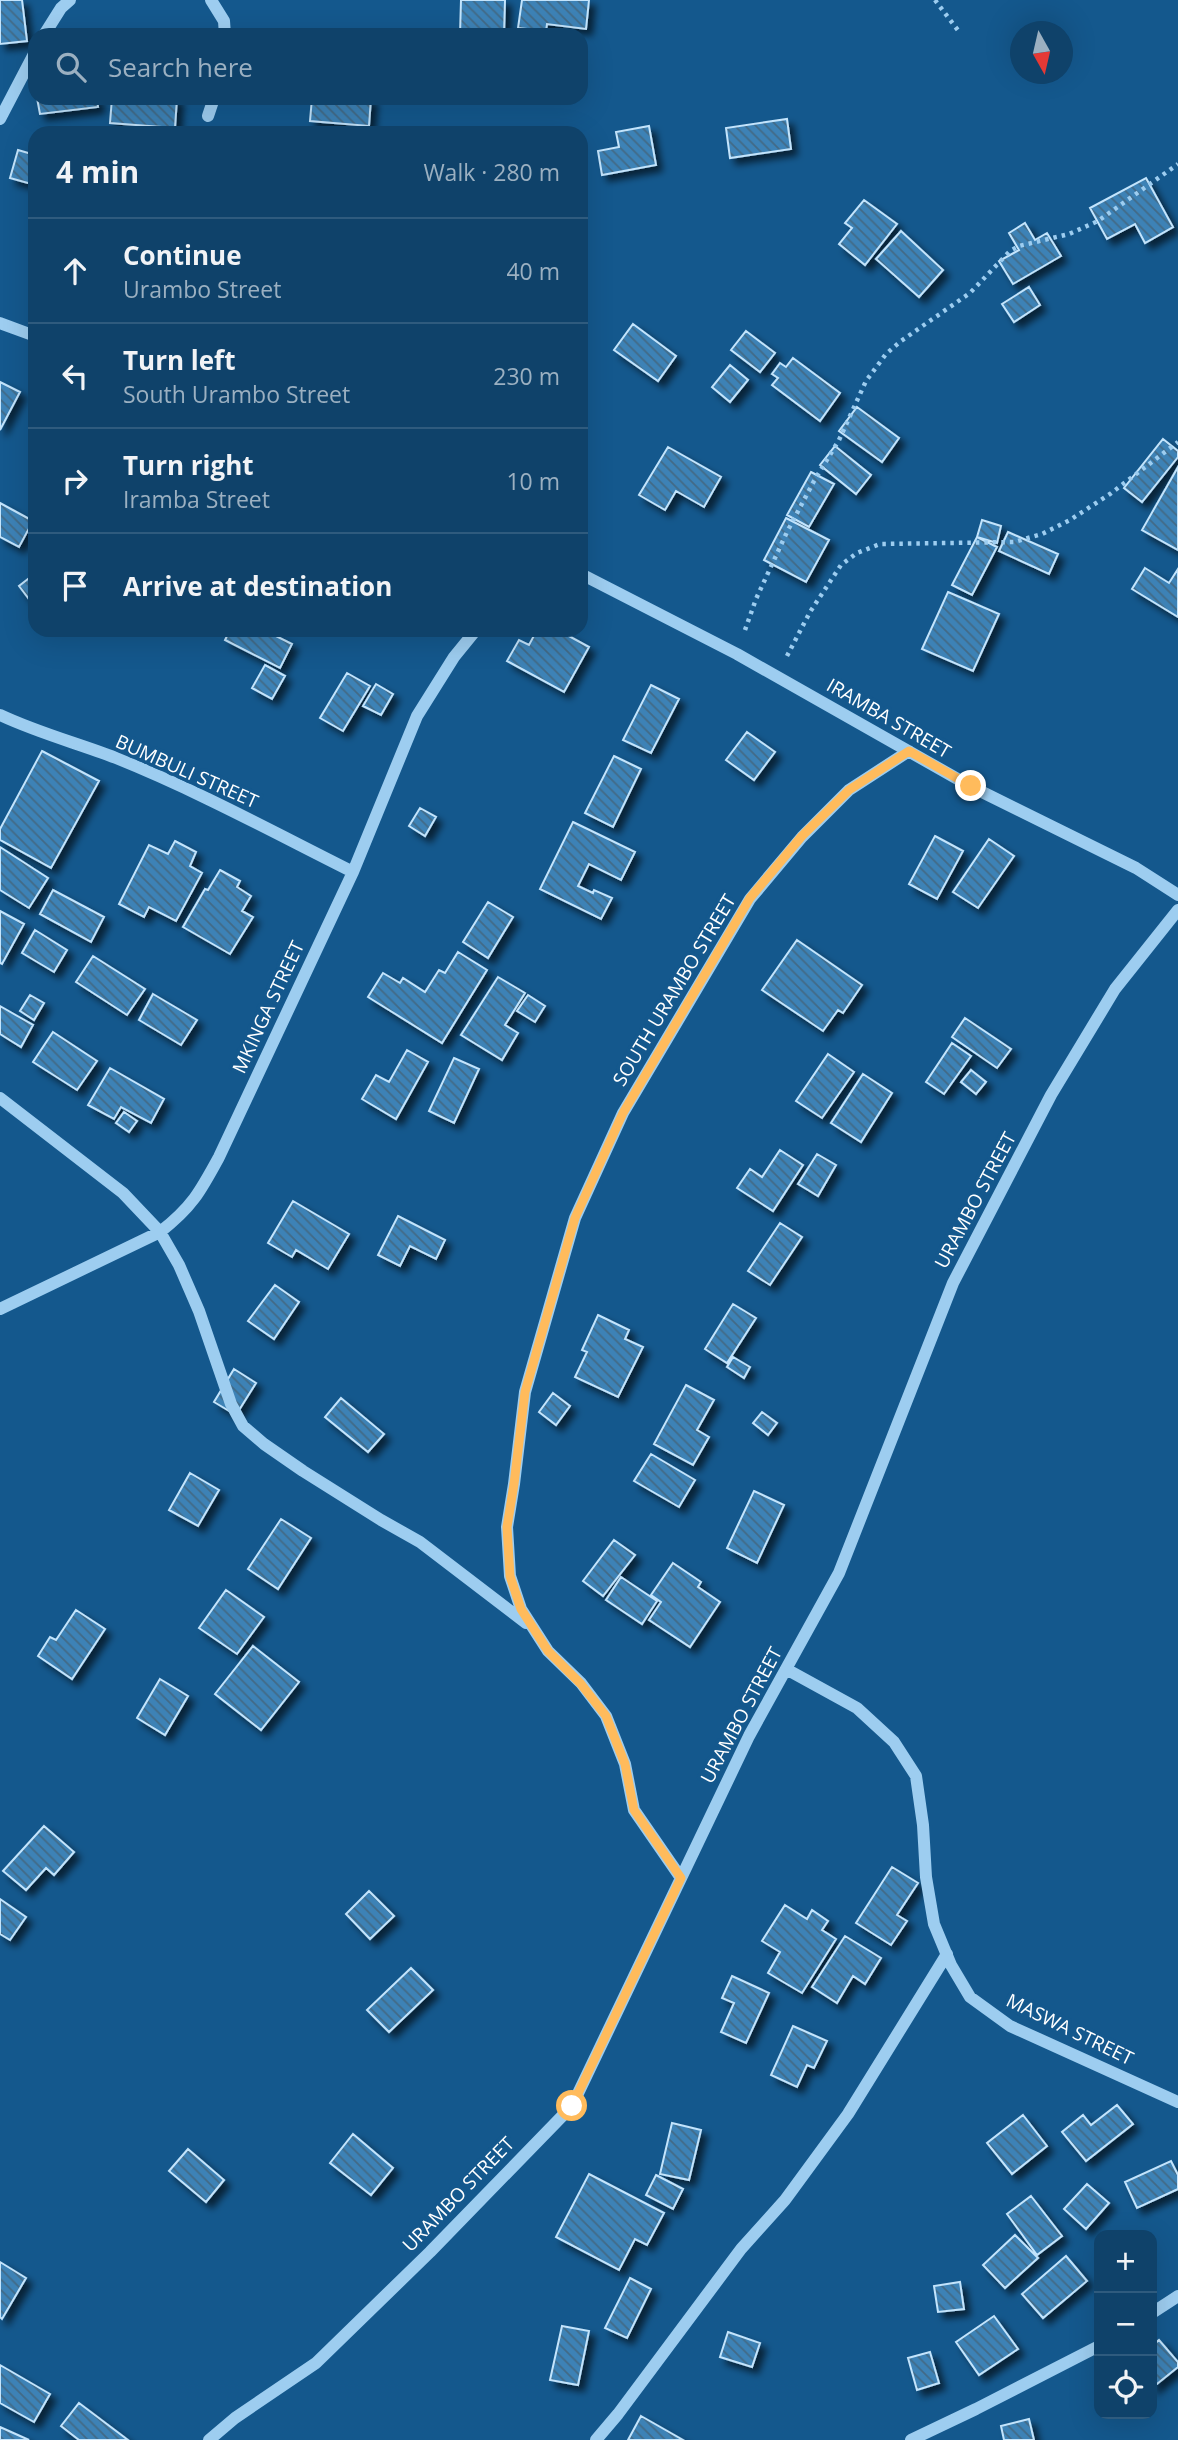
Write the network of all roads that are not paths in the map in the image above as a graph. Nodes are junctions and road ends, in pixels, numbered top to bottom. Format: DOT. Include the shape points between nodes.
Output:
graph roads {
  1 [pos="211,0"];
  2 [pos="64,3"];
  3 [pos="48,28"];
  4 [pos="224,28"];
  5 [pos="28,65"];
  6 [pos="212,105"];
  7 [pos="208,116"];
  8 [pos="0,119"];
  9 [pos="0,323"];
  10 [pos="28,333"];
  11 [pos="588,578"];
  12 [pos="470,637"];
  13 [pos="0,715"];
  14 [pos="909,751"];
  15 [pos="354,872"];
  16 [pos="1178,895"];
  17 [pos="1178,910"];
  18 [pos="0,1098"];
  19 [pos="160,1232"];
  20 [pos="0,1309"];
  21 [pos="535,1631"];
  22 [pos="786,1669"];
  23 [pos="681,1878"];
  24 [pos="947,1954"];
  25 [pos="1178,2102"];
  26 [pos="1178,2295"];
  27 [pos="1157,2310"];
  28 [pos="1094,2349"];
  29 [pos="209,2440"];
  30 [pos="596,2440"];
  31 [pos="911,2440"];
  1 -- 4 [label="street"];
  2 -- 3 [label="street"];
  5 -- 8 [label="street"];
  6 -- 7 [label="street"];
  9 -- 10 [label="street"];
  11 -- 14 [label="street, IRAMBA STREET" via="737,654"];
  12 -- 15 [label="street, MKINGA STREET" via="417,716"];
  13 -- 15 [label="street, BUMBULI STREET" via="210,800"];
  14 -- 16 [label="street, IRAMBA STREET" via="1136,868"];
  14 -- 21 [label="street, SOUTH URAMBO STREET" via="849,790 802,836 750,898 623,1113 575,1218 525,1392 507,1527 510,1576 521,1609"];
  15 -- 19 [label="street, MKINGA STREET" via="200,1193"];
  17 -- 22 [label="street, URAMBO STREET" via="1115,989 1058,1083 953,1283 839,1573"];
  18 -- 19 [label="street" via="123,1193"];
  19 -- 20 [label="street, MKINGA STREET"];
  19 -- 21 [label="street" via="199,1311 231,1405 243,1426 303,1471 420,1542"];
  21 -- 23 [label="street, SOUTH URAMBO STREET" via="606,1716 625,1764 634,1810"];
  22 -- 23 [label="street, URAMBO STREET"];
  22 -- 24 [label="street, MASWA STREET" via="857,1708 894,1742 916,1776 934,1924"];
  23 -- 29 [label="street, URAMBO STREET" via="572,2106 316,2363"];
  24 -- 25 [label="street, MASWA STREET" via="970,1997 1010,2026"];
  24 -- 30 [label="street" via="848,2114"];
  26 -- 27 [label="street"];
  28 -- 31 [label="street"];
}
